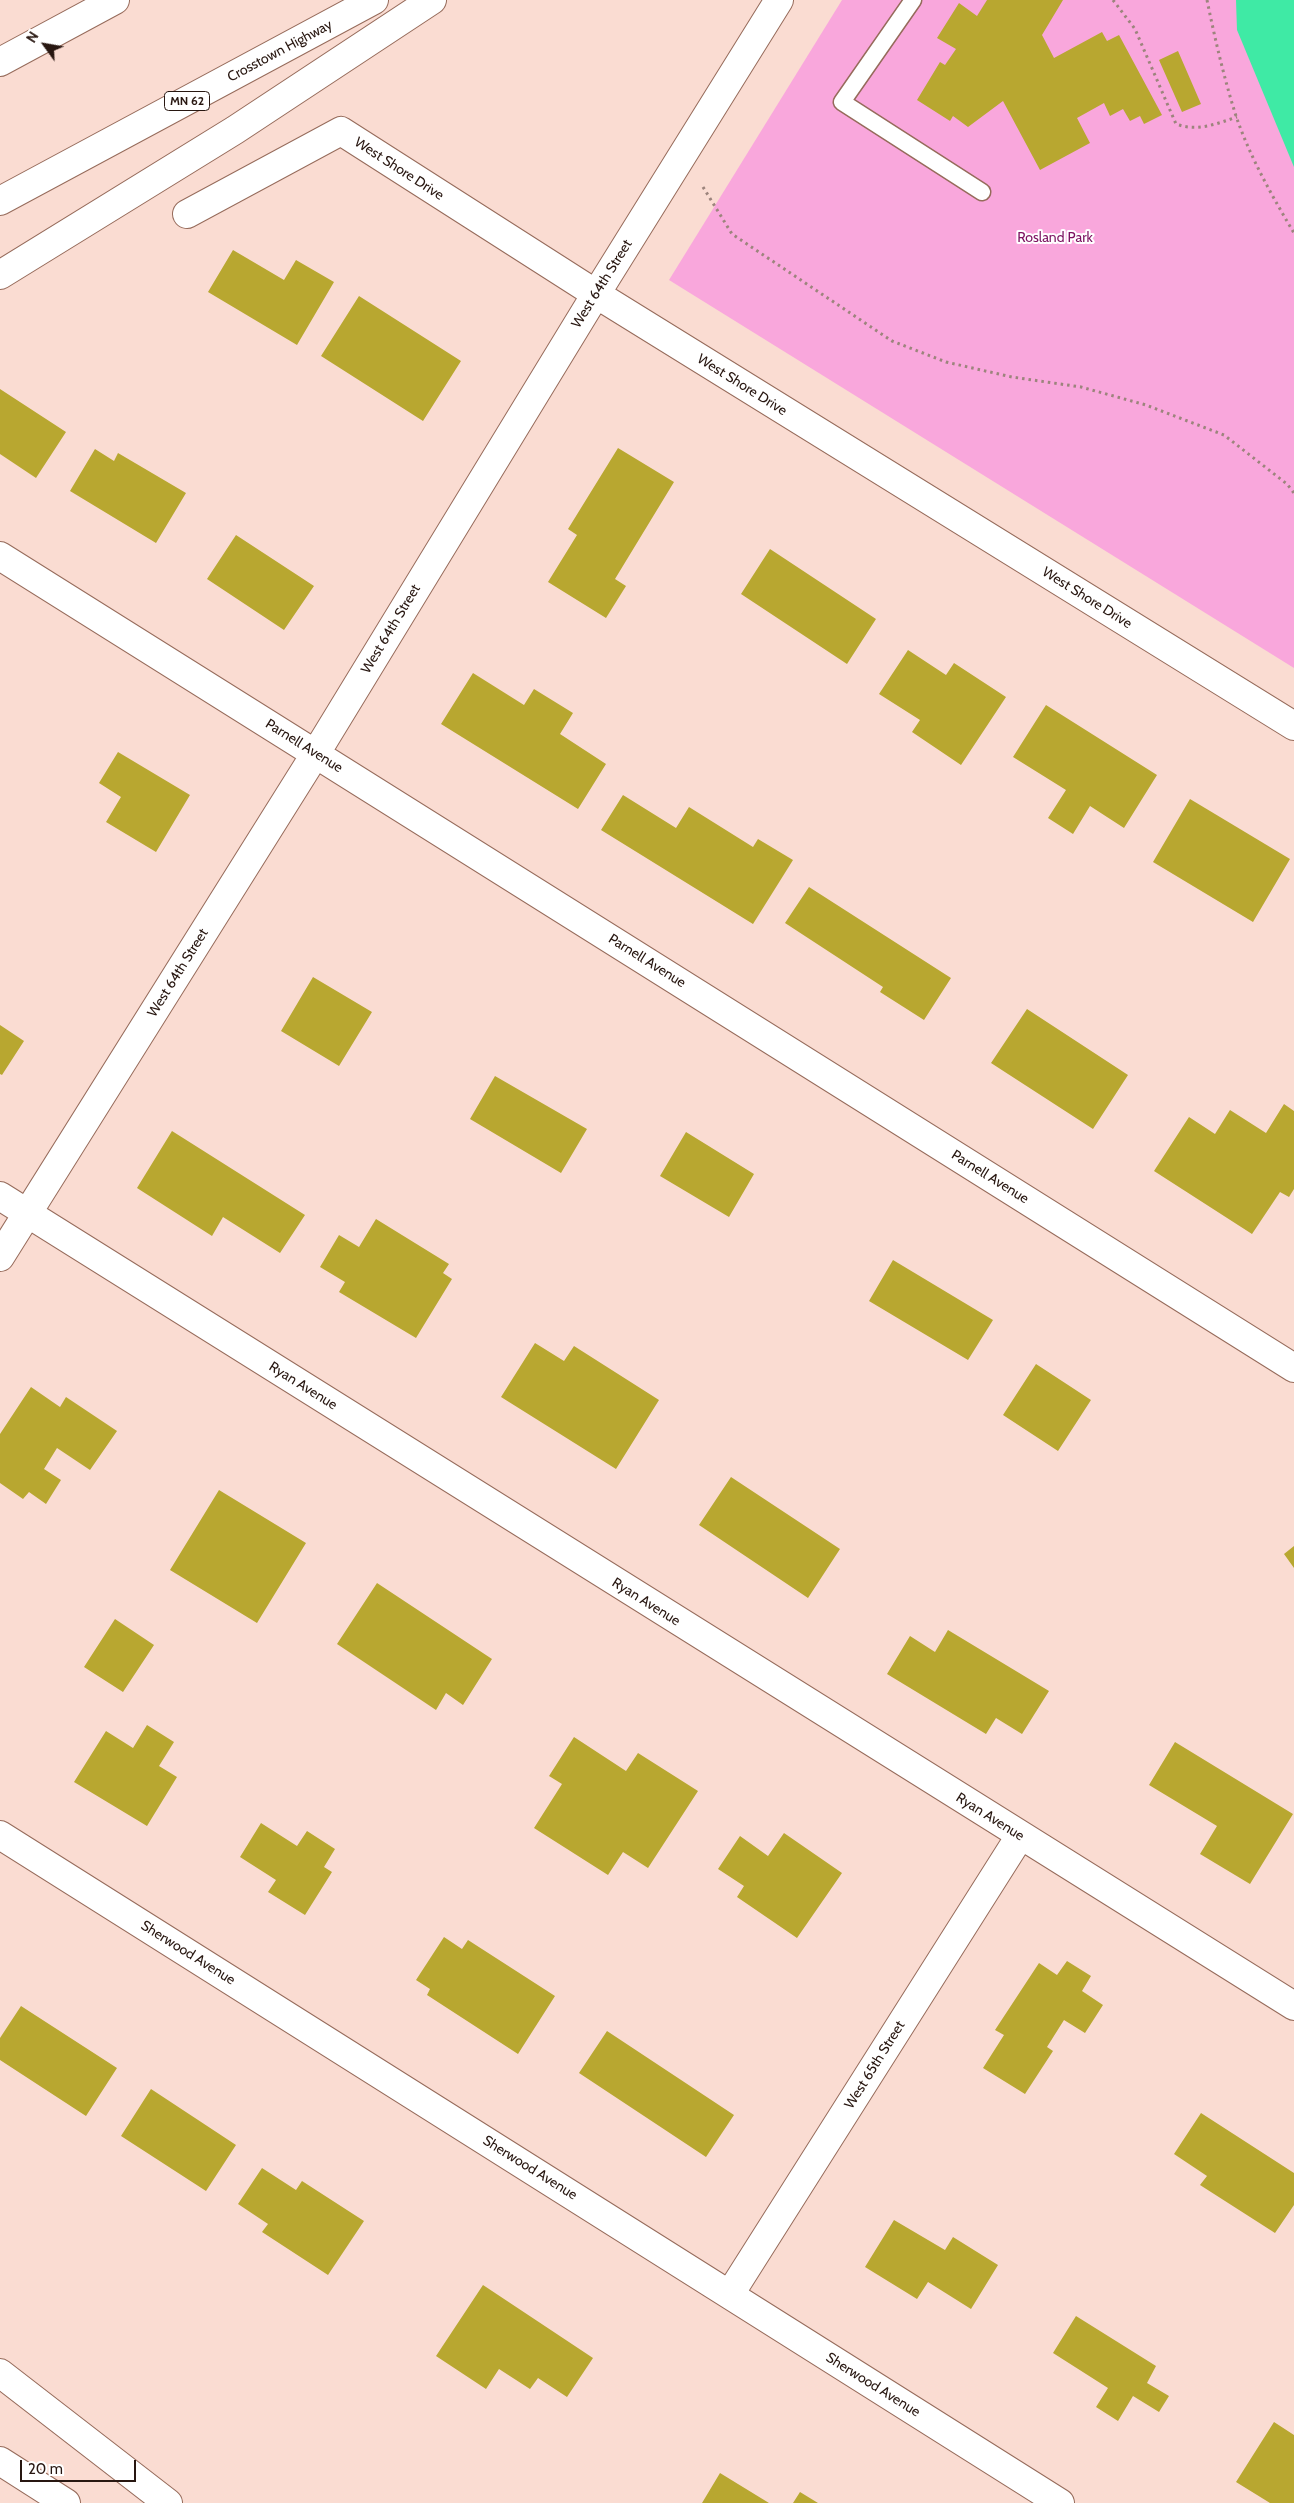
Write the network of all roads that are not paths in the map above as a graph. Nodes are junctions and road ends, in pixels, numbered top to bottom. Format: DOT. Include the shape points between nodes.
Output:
graph roads {
  1 [pos="115,0"];
  2 [pos="374,0"];
  3 [pos="432,0"];
  4 [pos="780,0"];
  5 [pos="913,0"];
  6 [pos="0,62"];
  7 [pos="982,192"];
  8 [pos="0,201"];
  9 [pos="187,214"];
  10 [pos="0,275"];
  11 [pos="596,294"];
  12 [pos="0,556"];
  13 [pos="1294,726"];
  14 [pos="316,753"];
  15 [pos="0,1196"];
  16 [pos="28,1213"];
  17 [pos="0,1257"];
  18 [pos="1294,1368"];
  19 [pos="0,1835"];
  20 [pos="1020,1836"];
  21 [pos="1294,2006"];
  22 [pos="730,2294"];
  23 [pos="0,2373"];
  24 [pos="0,2461"];
  25 [pos="66,2503"];
  26 [pos="168,2503"];
  27 [pos="1060,2503"];
  1 -- 6 [label="main road"];
  2 -- 8 [label="main road, Crosstown Highway / MN 62"];
  3 -- 10 [label="main road" via="235,130"];
  4 -- 11 [label="main road, West 64th Street"];
  5 -- 7 [label="lane" via="842,102"];
  9 -- 11 [label="main road, West Shore Drive" via="341,132"];
  11 -- 13 [label="main road, West Shore Drive"];
  11 -- 14 [label="main road, West 64th Street"];
  12 -- 14 [label="main road, Parnell Avenue"];
  14 -- 16 [label="main road, West 64th Street"];
  14 -- 18 [label="main road, Parnell Avenue"];
  15 -- 16 [label="main road, Ryan Avenue"];
  16 -- 17 [label="main road, West 64th Street"];
  16 -- 20 [label="main road, Ryan Avenue"];
  19 -- 22 [label="main road, Sherwood Avenue"];
  20 -- 21 [label="main road, Ryan Avenue"];
  20 -- 22 [label="main road, West 65th Street"];
  22 -- 27 [label="main road, Sherwood Avenue"];
  23 -- 26 [label="main road"];
  24 -- 25 [label="main road"];
}
